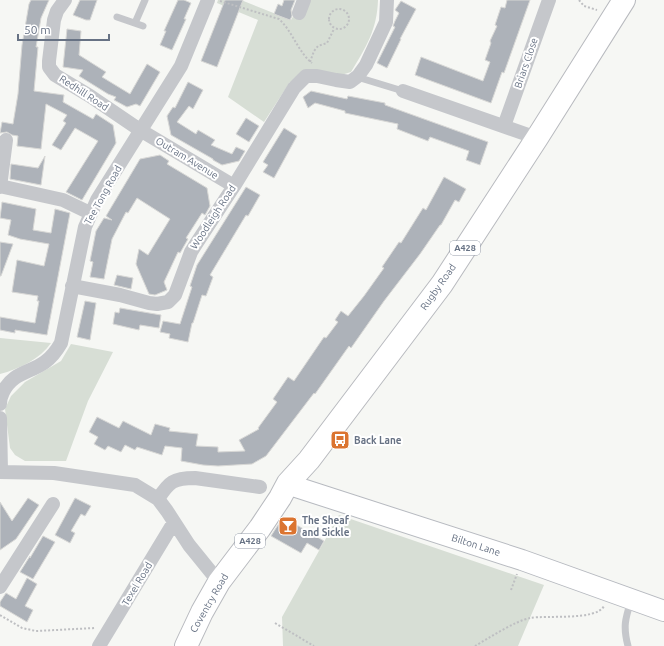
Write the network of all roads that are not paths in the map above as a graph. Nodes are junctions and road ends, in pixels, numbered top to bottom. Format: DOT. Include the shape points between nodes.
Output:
graph roads {
  1 [pos="65,0"];
  2 [pos="145,0"];
  3 [pos="208,0"];
  4 [pos="387,0"];
  5 [pos="549,0"];
  6 [pos="624,0"];
  7 [pos="117,17"];
  8 [pos="135,23"];
  9 [pos="143,26"];
  10 [pos="357,77"];
  11 [pos="403,91"];
  12 [pos="504,126"];
  13 [pos="140,130"];
  14 [pos="537,138"];
  15 [pos="6,140"];
  16 [pos="0,186"];
  17 [pos="234,186"];
  18 [pos="90,213"];
  19 [pos="72,286"];
  20 [pos="3,385"];
  21 [pos="0,404"];
  22 [pos="0,418"];
  23 [pos="1,472"];
  24 [pos="288,483"];
  25 [pos="260,487"];
  26 [pos="158,500"];
  27 [pos="53,504"];
  28 [pos="174,522"];
  29 [pos="219,582"];
  30 [pos="0,587"];
  31 [pos="632,599"];
  32 [pos="664,611"];
  33 [pos="99,646"];
  34 [pos="186,646"];
  35 [pos="628,646"];
  1 -- 13 [label="street, Redhill Road" via="54,20 49,67 55,75"];
  2 -- 8 [label="lane"];
  3 -- 13 [label="street, Tee Tong Road" via="181,66"];
  4 -- 10 [label="street" via="386,22 366,65"];
  5 -- 12 [label="street, Briars Close"];
  6 -- 14 [label="main road, Rugby Road / A428"];
  7 -- 8 [label="lane"];
  8 -- 9 [label="lane"];
  10 -- 11 [label="lane"];
  10 -- 17 [label="street, Woodleigh Road" via="350,82 306,76 294,88"];
  11 -- 12 [label="street"];
  12 -- 14 [label="street"];
  13 -- 17 [label="street, Outram Avenue"];
  13 -- 18 [label="street, Tee Tong Road"];
  14 -- 24 [label="main road, Rugby Road / A428" via="442,284 314,454"];
  15 -- 16 [label="street"];
  16 -- 18 [label="street" via="63,200"];
  17 -- 19 [label="street, Woodleigh Road" via="191,252 175,295 168,302 149,303"];
  18 -- 19 [label="street, Tee Tong Road"];
  19 -- 20 [label="street, Tee Tong Road" via="61,343 54,354 45,362"];
  20 -- 21 [label="street, Tee Tong Road"];
  22 -- 23 [label="street"];
  23 -- 26 [label="street" via="54,473 135,485"];
  24 -- 29 [label="main road, Coventry Road / A428" via="260,528"];
  24 -- 31 [label="street, Bilton Lane"];
  25 -- 26 [label="street" via="185,478 167,485"];
  26 -- 28 [label="street"];
  27 -- 30 [label="street"];
  28 -- 29 [label="street"];
  28 -- 33 [label="street, Texel Road"];
  29 -- 34 [label="main road, Coventry Road / A428"];
  31 -- 32 [label="street, Bilton Lane"];
  31 -- 35 [label="lane" via="625,618 624,633"];
}
